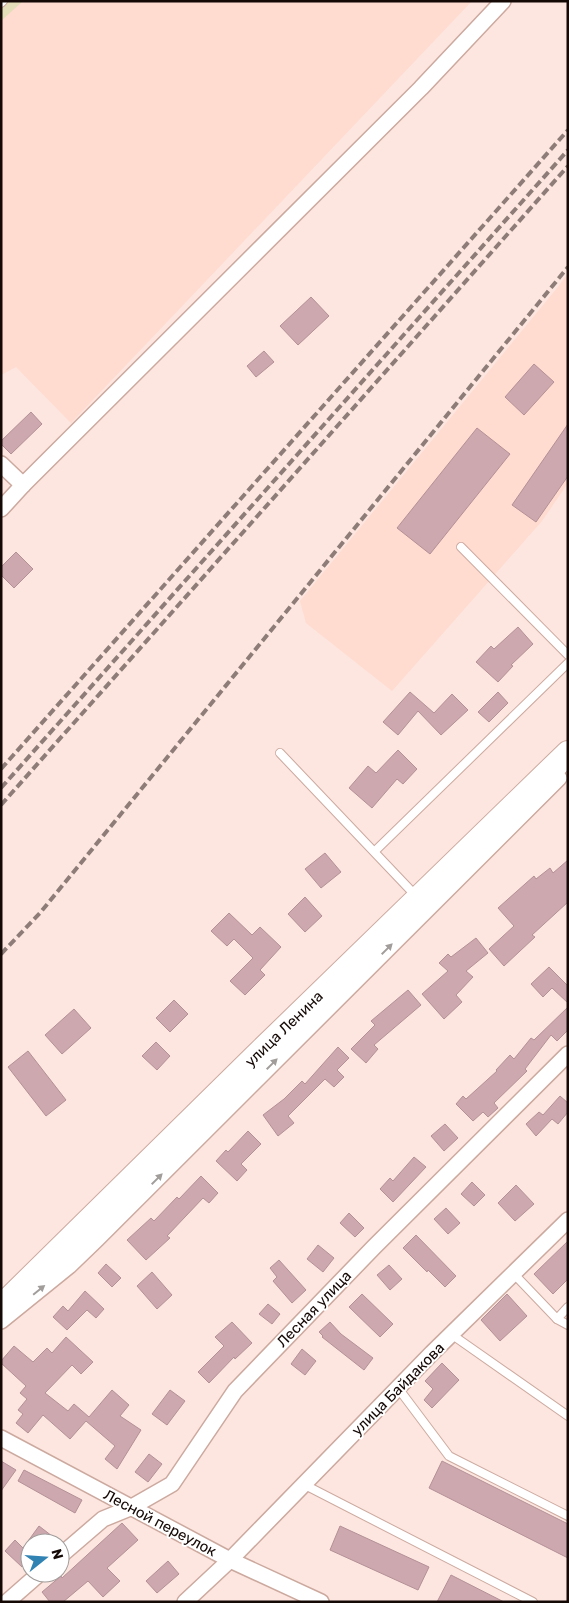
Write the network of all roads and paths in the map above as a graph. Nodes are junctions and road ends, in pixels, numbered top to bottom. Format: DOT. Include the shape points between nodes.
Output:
graph roads {
  1 [pos="503,1"];
  2 [pos="1,464"];
  3 [pos="23,485"];
  4 [pos="1,509"];
  5 [pos="461,547"];
  6 [pos="568,655"];
  7 [pos="568,662"];
  8 [pos="568,734"];
  9 [pos="280,753"];
  10 [pos="568,754"];
  11 [pos="568,769"];
  12 [pos="375,851"];
  13 [pos="414,893"];
  14 [pos="568,1054"];
  15 [pos="568,1220"];
  16 [pos="513,1273"];
  17 [pos="1,1286"];
  18 [pos="1,1307"];
  19 [pos="568,1308"];
  20 [pos="557,1319"];
  21 [pos="1,1320"];
  22 [pos="568,1325"];
  23 [pos="451,1334"];
  24 [pos="398,1388"];
  25 [pos="568,1416"];
  26 [pos="1,1438"];
  27 [pos="303,1484"];
  28 [pos="130,1508"];
  29 [pos="568,1516"];
  30 [pos="70,1547"];
  31 [pos="230,1560"];
  32 [pos="29,1583"];
  33 [pos="7,1602"];
  34 [pos="185,1602"];
  35 [pos="321,1602"];
  36 [pos="533,1602"];
  1 -- 3 [label="street" via="414,95"];
  2 -- 3 [label="street"];
  3 -- 4 [label="street"];
  5 -- 6 [label="lane"];
  7 -- 12 [label="lane"];
  8 -- 13 [label="main road, улица Ленина"];
  9 -- 12 [label="lane"];
  10 -- 13 [label="main road, улица Ленина"];
  21 -- 11 [label="street, улица Ленина, one-way" via="69,1266 97,1239"];
  12 -- 13 [label="lane"];
  13 -- 17 [label="main road, улица Ленина"];
  13 -- 18 [label="main road, улица Ленина"];
  14 -- 28 [label="street, Лесная улица" via="235,1391 172,1484"];
  15 -- 16 [label="street, улица Байдакова"];
  16 -- 20 [label="lane"];
  16 -- 23 [label="street, улица Байдакова"];
  19 -- 20 [label="lane"];
  20 -- 22 [label="lane"];
  23 -- 24 [label="street, улица Байдакова"];
  23 -- 25 [label="lane"];
  24 -- 27 [label="street, улица Байдакова"];
  24 -- 29 [label="lane" via="449,1456"];
  26 -- 28 [label="street, Лесной переулок"];
  27 -- 31 [label="street, улица Байдакова"];
  27 -- 36 [label="lane"];
  28 -- 30 [label="street, Лесная улица" via="103,1519"];
  28 -- 31 [label="street, Лесной переулок"];
  31 -- 34 [label="street, улица Байдакова"];
  31 -- 35 [label="street, Лесной переулок"];
  32 -- 33 [label="street"];
}
